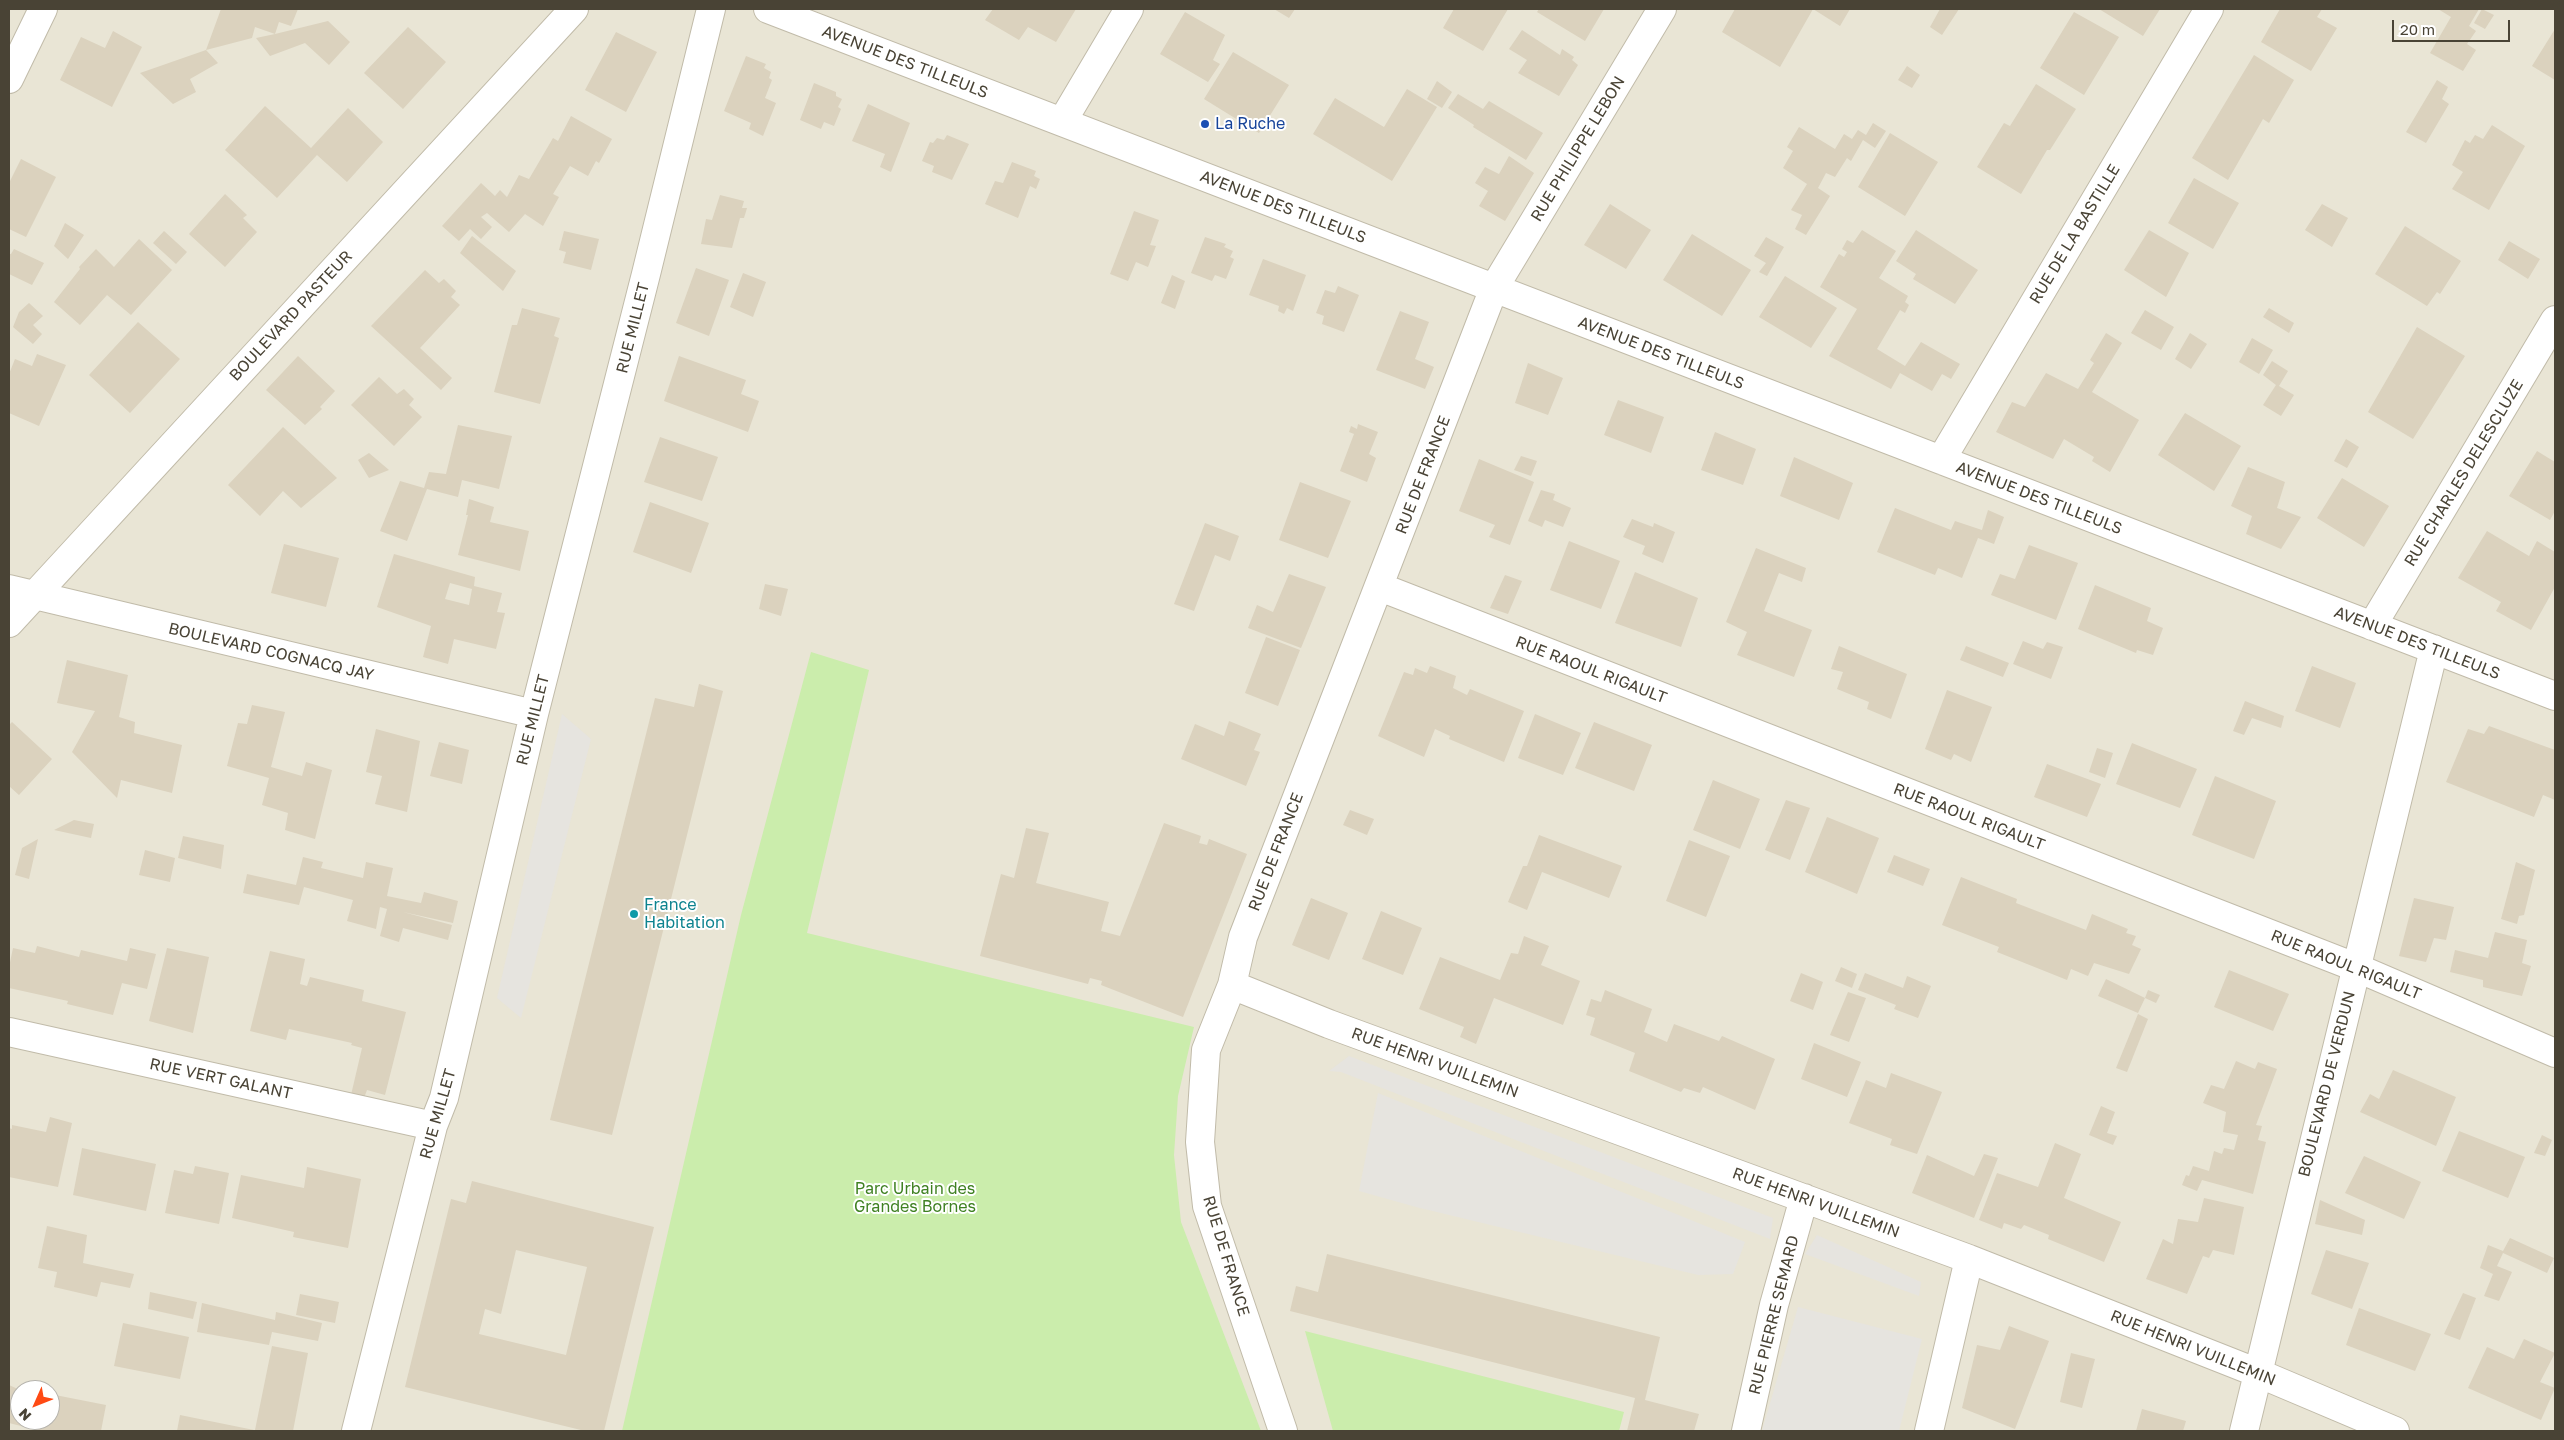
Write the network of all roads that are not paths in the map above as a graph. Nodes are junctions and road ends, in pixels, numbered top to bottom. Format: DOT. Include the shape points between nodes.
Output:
graph roads {
  1 [pos="43,9"];
  2 [pos="574,9"];
  3 [pos="711,9"];
  4 [pos="768,9"];
  5 [pos="1129,9"];
  6 [pos="1662,9"];
  7 [pos="2209,9"];
  8 [pos="9,79"];
  9 [pos="1062,122"];
  10 [pos="1494,288"];
  11 [pos="2555,320"];
  12 [pos="1941,460"];
  13 [pos="1380,587"];
  14 [pos="21,592"];
  15 [pos="9,622"];
  16 [pos="2372,626"];
  17 [pos="2434,650"];
  18 [pos="2555,696"];
  19 [pos="534,714"];
  20 [pos="2355,967"];
  21 [pos="1232,985"];
  22 [pos="9,1032"];
  23 [pos="2555,1052"];
  24 [pos="433,1126"];
  25 [pos="1804,1198"];
  26 [pos="1970,1259"];
  27 [pos="2258,1373"];
  28 [pos="356,1431"];
  29 [pos="1283,1431"];
  30 [pos="1746,1431"];
  31 [pos="1929,1431"];
  32 [pos="2244,1431"];
  33 [pos="2395,1431"];
  1 -- 8 [label="street"];
  2 -- 14 [label="street, BOULEVARD PASTEUR"];
  3 -- 19 [label="street, RUE MILLET"];
  4 -- 9 [label="street, AVENUE DES TILLEULS"];
  5 -- 9 [label="street"];
  6 -- 10 [label="street, RUE PHILIPPE LEBON"];
  7 -- 12 [label="street, RUE DE LA BASTILLE"];
  9 -- 10 [label="street, AVENUE DES TILLEULS"];
  10 -- 12 [label="street, AVENUE DES TILLEULS"];
  10 -- 13 [label="street, RUE DE FRANCE"];
  11 -- 16 [label="street, RUE CHARLES DELESCLUZE"];
  12 -- 16 [label="street, AVENUE DES TILLEULS"];
  13 -- 20 [label="street, RUE RAOUL RIGAULT"];
  13 -- 21 [label="street, RUE DE FRANCE" via="1243,937"];
  14 -- 15 [label="street, BOULEVARD PASTEUR"];
  14 -- 19 [label="street, BOULEVARD COGNACQ JAY"];
  16 -- 17 [label="street, AVENUE DES TILLEULS"];
  17 -- 18 [label="street, AVENUE DES TILLEULS"];
  17 -- 20 [label="street, BOULEVARD DE VERDUN"];
  19 -- 24 [label="street, RUE MILLET" via="444,1098"];
  20 -- 23 [label="street, RUE RAOUL RIGAULT"];
  20 -- 27 [label="street, BOULEVARD DE VERDUN"];
  21 -- 25 [label="street, RUE HENRI VUILLEMIN"];
  21 -- 29 [label="street, RUE DE FRANCE" via="1206,1050 1200,1142 1207,1206"];
  22 -- 24 [label="street, RUE VERT GALANT"];
  24 -- 28 [label="street, RUE MILLET"];
  25 -- 26 [label="street, RUE HENRI VUILLEMIN"];
  25 -- 30 [label="street, RUE PIERRE SEMARD" via="1774,1305"];
  26 -- 27 [label="street, RUE HENRI VUILLEMIN"];
  26 -- 31 [label="street"];
  27 -- 32 [label="street, BOULEVARD DE VERDUN"];
  27 -- 33 [label="street, RUE HENRI VUILLEMIN"];
}
